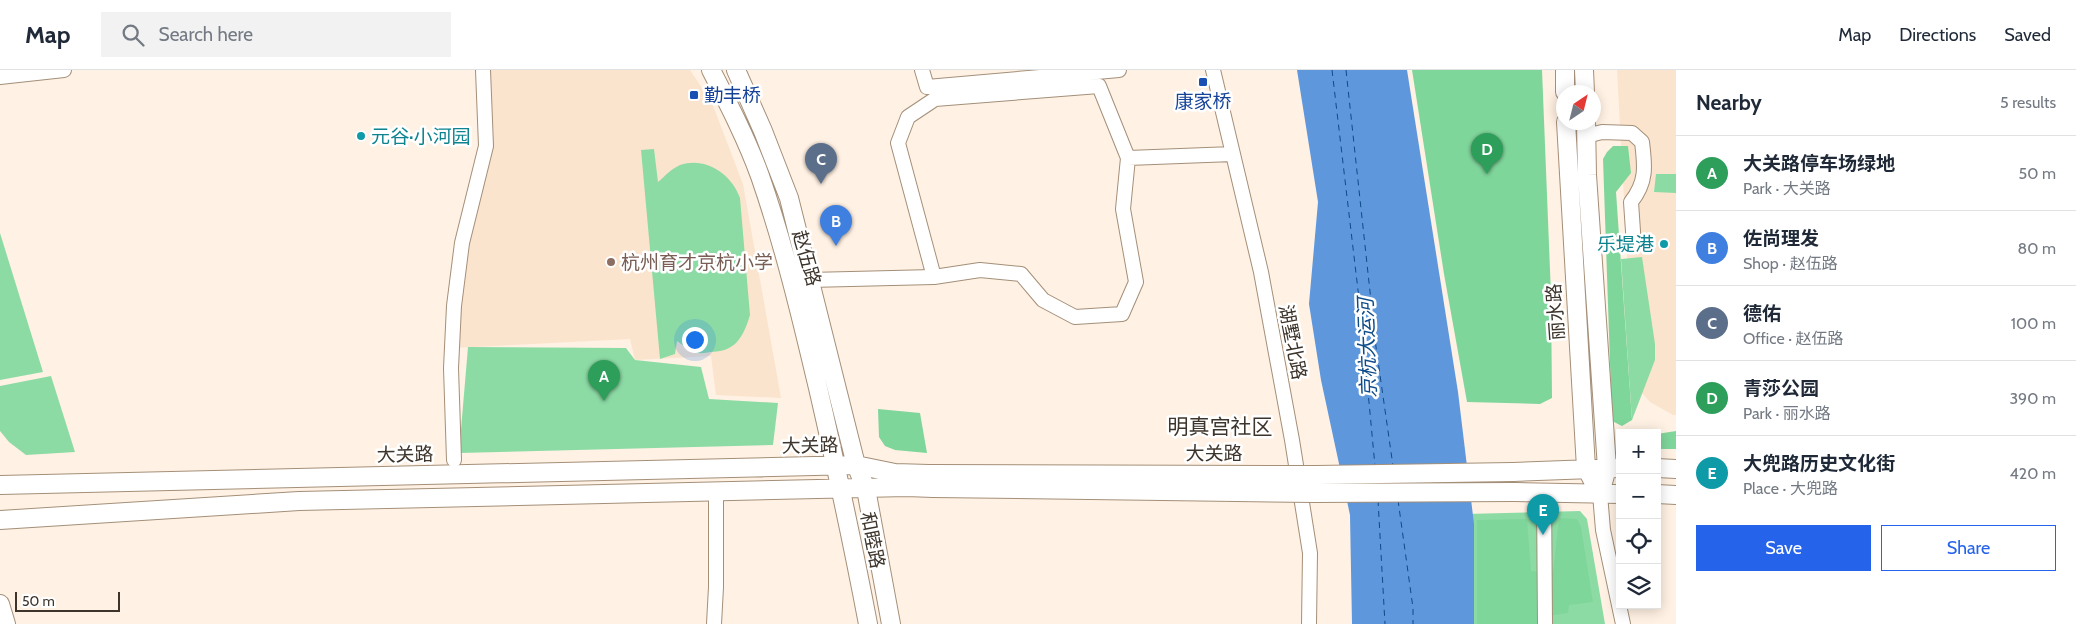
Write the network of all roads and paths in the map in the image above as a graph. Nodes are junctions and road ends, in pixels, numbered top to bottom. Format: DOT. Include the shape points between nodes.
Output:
graph roads {
  1 [pos="64,70"];
  2 [pos="483,70"];
  3 [pos="712,70"];
  4 [pos="736,70"];
  5 [pos="922,70"];
  6 [pos="1119,70"];
  7 [pos="1213,70"];
  8 [pos="1565,70"];
  9 [pos="1584,70"];
  10 [pos="0,77"];
  11 [pos="1565,85"];
  12 [pos="1585,85"];
  13 [pos="1566,130"];
  14 [pos="1586,130"];
  15 [pos="1591,130"];
  16 [pos="1233,154"];
  17 [pos="1128,158"];
  18 [pos="1634,246"];
  19 [pos="934,277"];
  20 [pos="809,280"];
  21 [pos="454,460"];
  22 [pos="836,465"];
  23 [pos="856,465"];
  24 [pos="1586,468"];
  25 [pos="1613,468"];
  26 [pos="1661,468"];
  27 [pos="1676,469"];
  28 [pos="931,481"];
  29 [pos="0,485"];
  30 [pos="842,489"];
  31 [pos="866,489"];
  32 [pos="716,492"];
  33 [pos="1544,492"];
  34 [pos="1600,494"];
  35 [pos="1616,494"];
  36 [pos="1661,494"];
  37 [pos="1676,495"];
  38 [pos="0,520"];
  39 [pos="0,604"];
  40 [pos="6,624"];
  41 [pos="714,624"];
  42 [pos="868,624"];
  43 [pos="891,624"];
  44 [pos="1310,624"];
  45 [pos="1545,624"];
  46 [pos="1623,624"];
  1 -- 10 [label="street"];
  2 -- 21 [label="street" via="486,146 462,243 454,306 451,368"];
  3 -- 22 [label="main road, 赵伍路" via="760,175 794,289"];
  4 -- 20 [label="main road, 赵伍路" via="764,131 789,198"];
  5 -- 6 [label="street" via="927,87"];
  7 -- 16 [label="street, 湖墅北路"];
  8 -- 11 [label="main road"];
  9 -- 12 [label="main road"];
  13 -- 24 [label="main road, 丽水路"];
  14 -- 25 [label="main road, 丽水路"];
  15 -- 18 [label="street" via="1632,133 1642,142 1645,169 1640,190 1631,202"];
  16 -- 17 [label="street"];
  16 -- 44 [label="street, 湖墅北路" via="1261,272 1292,440 1310,553"];
  17 -- 19 [label="street" via="1123,209 1136,282 1122,314 1075,317 1043,300 1021,274 980,270"];
  17 -- 19 [label="street" via="1099,86 935,99 908,117 898,143"];
  19 -- 20 [label="street"];
  20 -- 23 [label="main road, 赵伍路"];
  22 -- 23 [label="main road, 大关路"];
  22 -- 29 [label="main road, 大关路"];
  22 -- 30 [label="main road, 和睦路"];
  23 -- 28 [label="main road, 大关路"];
  23 -- 31 [label="main road, 赵伍路"];
  24 -- 25 [label="main road, 大关路"];
  24 -- 28 [label="main road, 大关路, bridge" via="1513,472"];
  24 -- 34 [label="main road, 丽水路"];
  25 -- 34 [label="main road, 丽水路"];
  26 -- 27 [label="main road"];
  28 -- 31 [label="main road, 大关路"];
  28 -- 33 [label="main road, 大关路, bridge" via="1313,493"];
  30 -- 31 [label="main road, 大关路"];
  30 -- 32 [label="main road, 大关路"];
  30 -- 42 [label="main road, 和睦路"];
  31 -- 43 [label="main road, 和睦路"];
  32 -- 38 [label="main road, 大关路" via="299,500"];
  32 -- 41 [label="street"];
  33 -- 34 [label="main road, 大关路"];
  33 -- 45 [label="street"];
  34 -- 35 [label="main road, 大关路"];
  34 -- 46 [label="street, 丽水路" via="1603,530"];
  36 -- 37 [label="main road"];
  39 -- 40 [label="main road"];
}
